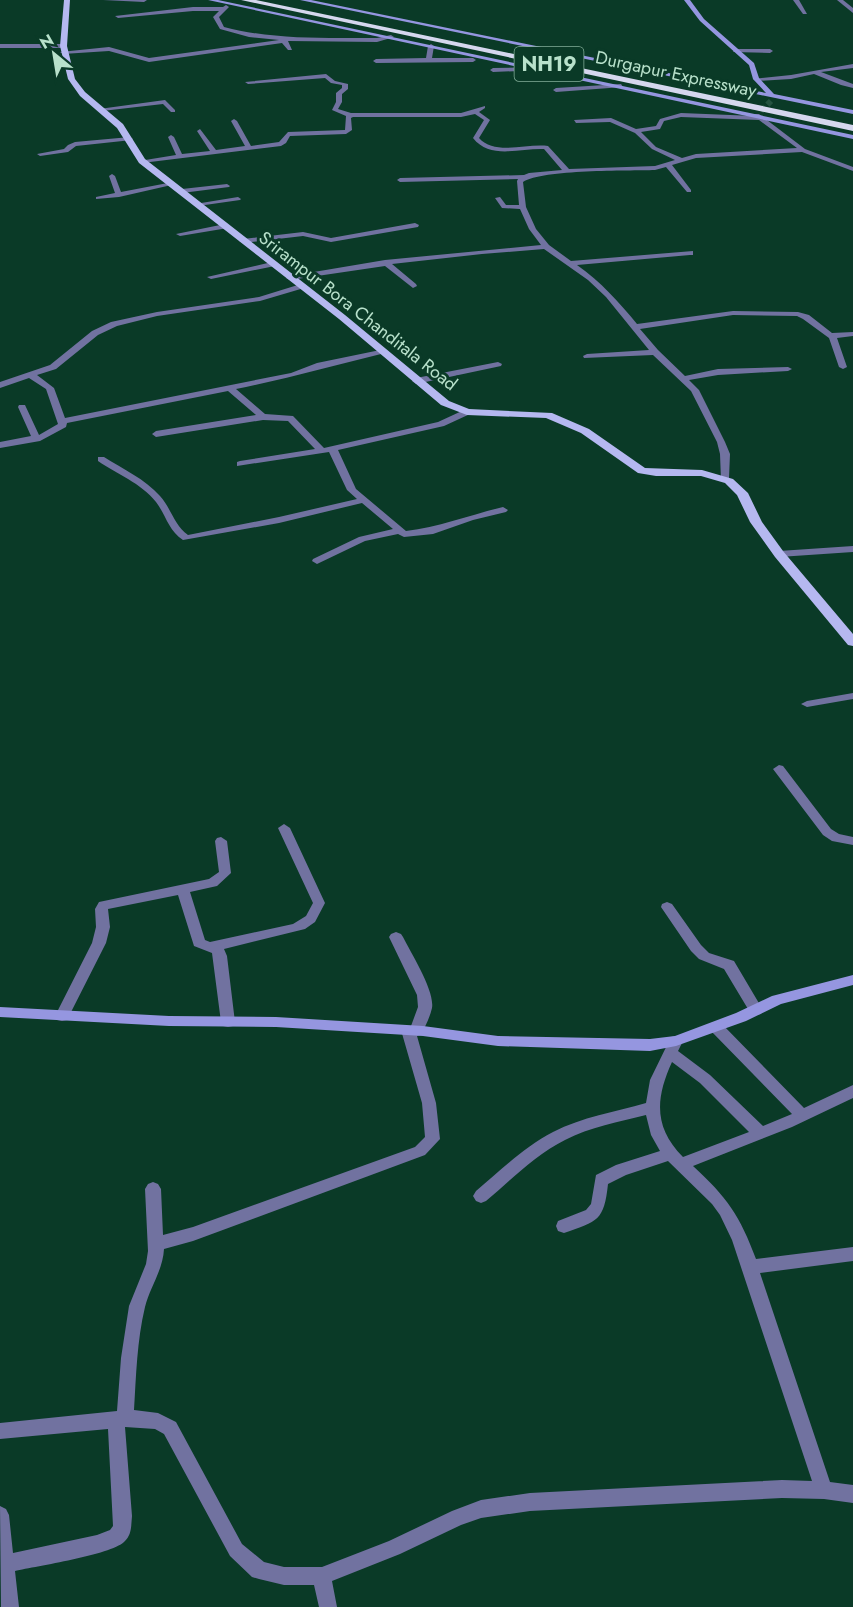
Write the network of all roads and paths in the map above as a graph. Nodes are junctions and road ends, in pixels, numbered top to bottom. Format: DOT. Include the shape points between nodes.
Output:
graph roads {
  1 [pos="67,0"];
  2 [pos="106,0"];
  3 [pos="144,0"];
  4 [pos="211,0"];
  5 [pos="245,0"];
  6 [pos="269,0"];
  7 [pos="303,0"];
  8 [pos="687,0"];
  9 [pos="796,0"];
  10 [pos="840,0"];
  11 [pos="229,4"];
  12 [pos="223,9"];
  13 [pos="853,11"];
  14 [pos="805,13"];
  15 [pos="118,16"];
  16 [pos="391,37"];
  17 [pos="283,40"];
  18 [pos="0,46"];
  19 [pos="431,46"];
  20 [pos="62,49"];
  21 [pos="290,49"];
  22 [pos="735,51"];
  23 [pos="770,51"];
  24 [pos="428,60"];
  25 [pos="473,60"];
  26 [pos="376,61"];
  27 [pos="853,66"];
  28 [pos="540,69"];
  29 [pos="493,70"];
  30 [pos="506,71"];
  31 [pos="815,72"];
  32 [pos="756,79"];
  33 [pos="248,82"];
  34 [pos="510,82"];
  35 [pos="621,86"];
  36 [pos="853,86"];
  37 [pos="556,90"];
  38 [pos="772,98"];
  39 [pos="483,107"];
  40 [pos="102,109"];
  41 [pos="173,111"];
  42 [pos="476,112"];
  43 [pos="853,112"];
  44 [pos="350,115"];
  45 [pos="759,115"];
  46 [pos="234,121"];
  47 [pos="576,121"];
  48 [pos="853,122"];
  49 [pos="853,128"];
  50 [pos="201,131"];
  51 [pos="635,131"];
  52 [pos="171,137"];
  53 [pos="853,137"];
  54 [pos="130,139"];
  55 [pos="249,147"];
  56 [pos="803,150"];
  57 [pos="213,151"];
  58 [pos="40,154"];
  59 [pos="179,154"];
  60 [pos="681,160"];
  61 [pos="142,161"];
  62 [pos="668,165"];
  63 [pos="852,167"];
  64 [pos="567,171"];
  65 [pos="112,176"];
  66 [pos="522,177"];
  67 [pos="400,180"];
  68 [pos="173,184"];
  69 [pos="226,186"];
  70 [pos="182,191"];
  71 [pos="689,191"];
  72 [pos="118,195"];
  73 [pos="98,198"];
  74 [pos="498,198"];
  75 [pos="238,199"];
  76 [pos="198,204"];
  77 [pos="523,207"];
  78 [pos="415,225"];
  79 [pos="225,226"];
  80 [pos="180,234"];
  81 [pos="243,241"];
  82 [pos="546,248"];
  83 [pos="690,253"];
  84 [pos="385,262"];
  85 [pos="569,263"];
  86 [pos="273,264"];
  87 [pos="211,277"];
  88 [pos="290,278"];
  89 [pos="301,286"];
  90 [pos="413,286"];
  91 [pos="636,327"];
  92 [pos="853,334"];
  93 [pos="833,337"];
  94 [pos="382,351"];
  95 [pos="655,352"];
  96 [pos="588,356"];
  97 [pos="498,364"];
  98 [pos="843,367"];
  99 [pos="788,369"];
  100 [pos="31,375"];
  101 [pos="685,378"];
  102 [pos="416,381"];
  103 [pos="0,385"];
  104 [pos="229,387"];
  105 [pos="22,407"];
  106 [pos="466,412"];
  107 [pos="263,417"];
  108 [pos="63,421"];
  109 [pos="156,434"];
  110 [pos="37,439"];
  111 [pos="0,446"];
  112 [pos="327,449"];
  113 [pos="100,459"];
  114 [pos="240,464"];
  115 [pos="724,478"];
  116 [pos="363,500"];
  117 [pos="503,510"];
  118 [pos="398,531"];
  119 [pos="853,549"];
  120 [pos="780,554"];
  121 [pos="317,561"];
  122 [pos="853,642"];
  123 [pos="853,696"];
  124 [pos="807,704"];
  125 [pos="779,769"];
  126 [pos="284,828"];
  127 [pos="221,841"];
  128 [pos="853,842"];
  129 [pos="183,889"];
  130 [pos="667,907"];
  131 [pos="396,937"];
  132 [pos="210,947"];
  133 [pos="853,980"];
  134 [pos="756,1010"];
  135 [pos="0,1012"];
  136 [pos="62,1016"];
  137 [pos="228,1022"];
  138 [pos="716,1027"];
  139 [pos="412,1030"];
  140 [pos="673,1047"];
  141 [pos="853,1091"];
  142 [pos="653,1107"];
  143 [pos="803,1116"];
  144 [pos="760,1133"];
  145 [pos="677,1159"];
  146 [pos="153,1189"];
  147 [pos="481,1196"];
  148 [pos="564,1226"];
  149 [pos="156,1244"];
  150 [pos="853,1254"];
  151 [pos="750,1267"];
  152 [pos="120,1420"];
  153 [pos="0,1431"];
  154 [pos="824,1490"];
  155 [pos="853,1494"];
  156 [pos="0,1515"];
  157 [pos="5,1564"];
  158 [pos="322,1576"];
  159 [pos="10,1607"];
  160 [pos="328,1607"];
  1 -- 20 [label="main road, Srirampur Bora Chanditala Road"];
  2 -- 3 [label="street"];
  4 -- 11 [label="street"];
  5 -- 49 [label="highway, Durgapur Expressway / NH19"];
  6 -- 48 [label="highway, Durgapur Expressway / NH19"];
  7 -- 38 [label="street"];
  8 -- 22 [label="street"];
  9 -- 14 [label="street"];
  10 -- 13 [label="street"];
  11 -- 12 [label="street"];
  11 -- 16 [label="street"];
  12 -- 15 [label="street"];
  12 -- 17 [label="street" via="216,17 224,29"];
  16 -- 17 [label="street"];
  16 -- 19 [label="street"];
  17 -- 20 [label="street" via="149,60 109,48"];
  17 -- 21 [label="street"];
  18 -- 20 [label="street"];
  19 -- 24 [label="street"];
  19 -- 28 [label="street"];
  20 -- 40 [label="main road, Srirampur Bora Chanditala Road" via="75,84"];
  22 -- 23 [label="street"];
  22 -- 32 [label="street" via="752,64"];
  24 -- 25 [label="street"];
  24 -- 26 [label="street"];
  27 -- 31 [label="street"];
  28 -- 30 [label="street"];
  28 -- 35 [label="street"];
  29 -- 30 [label="street"];
  30 -- 34 [label="street"];
  31 -- 32 [label="street"];
  31 -- 36 [label="street"];
  32 -- 38 [label="street"];
  33 -- 44 [label="street" via="326,76 333,82 344,83 345,89 339,93 334,110"];
  35 -- 37 [label="street"];
  35 -- 45 [label="street"];
  38 -- 43 [label="street"];
  39 -- 42 [label="street"];
  40 -- 41 [label="street" via="165,102"];
  40 -- 54 [label="main road, Srirampur Bora Chanditala Road"];
  42 -- 44 [label="street"];
  42 -- 64 [label="street" via="487,120 476,138 484,147 546,147"];
  44 -- 55 [label="street" via="348,131 288,134 281,144"];
  45 -- 51 [label="street" via="681,115 666,118 658,128"];
  45 -- 53 [label="street"];
  45 -- 56 [label="street"];
  46 -- 55 [label="street"];
  47 -- 51 [label="street" via="611,120"];
  50 -- 57 [label="street"];
  51 -- 60 [label="street" via="654,148"];
  52 -- 59 [label="street"];
  54 -- 58 [label="street" via="75,144 66,151"];
  54 -- 61 [label="main road, Srirampur Bora Chanditala Road" via="134,153"];
  55 -- 57 [label="street"];
  56 -- 60 [label="street"];
  56 -- 63 [label="street"];
  57 -- 59 [label="street"];
  59 -- 61 [label="street"];
  60 -- 62 [label="street"];
  61 -- 68 [label="main road, Srirampur Bora Chanditala Road"];
  62 -- 64 [label="street"];
  62 -- 71 [label="street"];
  64 -- 66 [label="street"];
  65 -- 72 [label="street"];
  66 -- 67 [label="street"];
  66 -- 77 [label="street"];
  68 -- 70 [label="main road, Srirampur Bora Chanditala Road"];
  68 -- 72 [label="street"];
  69 -- 70 [label="street"];
  70 -- 76 [label="main road, Srirampur Bora Chanditala Road"];
  72 -- 73 [label="street"];
  74 -- 77 [label="street" via="504,207"];
  75 -- 76 [label="street"];
  76 -- 79 [label="main road, Srirampur Bora Chanditala Road"];
  77 -- 82 [label="street"];
  78 -- 81 [label="street" via="331,240 303,234"];
  79 -- 80 [label="street"];
  79 -- 81 [label="main road, Srirampur Bora Chanditala Road"];
  81 -- 86 [label="main road, Srirampur Bora Chanditala Road"];
  82 -- 84 [label="street"];
  82 -- 85 [label="street"];
  83 -- 85 [label="street"];
  84 -- 88 [label="street"];
  84 -- 90 [label="street"];
  85 -- 91 [label="street" via="609,295"];
  86 -- 87 [label="street"];
  86 -- 88 [label="main road, Srirampur Bora Chanditala Road"];
  88 -- 89 [label="main road, Srirampur Bora Chanditala Road"];
  89 -- 94 [label="main road, Srirampur Bora Chanditala Road"];
  89 -- 100 [label="street" via="260,299 114,324 95,333 53,367"];
  91 -- 93 [label="street" via="733,313 798,314"];
  91 -- 95 [label="street"];
  92 -- 93 [label="street"];
  93 -- 98 [label="street"];
  94 -- 102 [label="main road, Srirampur Bora Chanditala Road"];
  94 -- 104 [label="street"];
  95 -- 96 [label="street"];
  95 -- 101 [label="street"];
  97 -- 102 [label="street"];
  99 -- 101 [label="street" via="718,372"];
  100 -- 103 [label="street"];
  100 -- 108 [label="street" via="50,388"];
  101 -- 115 [label="street" via="721,442"];
  102 -- 106 [label="main road, Srirampur Bora Chanditala Road" via="445,403"];
  104 -- 107 [label="street"];
  104 -- 108 [label="street"];
  105 -- 110 [label="street"];
  106 -- 112 [label="street" via="441,424"];
  106 -- 115 [label="main road, Srirampur Bora Chanditala Road" via="548,415 585,431 642,471 702,473"];
  107 -- 109 [label="street"];
  107 -- 112 [label="street" via="290,418"];
  108 -- 110 [label="street" via="57,430"];
  110 -- 111 [label="street"];
  112 -- 114 [label="street"];
  112 -- 116 [label="street" via="348,485"];
  113 -- 116 [label="street" via="135,479 159,500 186,537"];
  115 -- 120 [label="main road" via="742,493 756,522"];
  116 -- 118 [label="street"];
  117 -- 118 [label="street" via="422,534"];
  118 -- 121 [label="street" via="362,539"];
  119 -- 120 [label="street"];
  120 -- 122 [label="main road"];
  123 -- 124 [label="street"];
  125 -- 128 [label="street" via="827,832"];
  126 -- 132 [label="street" via="319,903 314,917 296,928"];
  127 -- 129 [label="street" via="225,873 213,883"];
  129 -- 132 [label="street" via="199,943"];
  129 -- 136 [label="street" via="104,904 99,943"];
  130 -- 134 [label="street" via="704,956 729,965"];
  131 -- 139 [label="street" via="424,995 425,1006"];
  132 -- 137 [label="street" via="218,950 220,956"];
  133 -- 134 [label="street" via="777,1000"];
  134 -- 138 [label="street"];
  135 -- 136 [label="street"];
  136 -- 137 [label="street"];
  137 -- 139 [label="street"];
  138 -- 140 [label="street"];
  138 -- 143 [label="street"];
  139 -- 140 [label="street" via="498,1041"];
  139 -- 149 [label="street" via="429,1103 433,1139 428,1146 193,1234"];
  140 -- 142 [label="street" via="659,1074"];
  140 -- 144 [label="street"];
  141 -- 143 [label="street"];
  142 -- 145 [label="street" via="654,1124"];
  142 -- 147 [label="street" via="557,1137"];
  143 -- 144 [label="street"];
  144 -- 145 [label="street"];
  145 -- 148 [label="street" via="621,1170 601,1180 598,1206 591,1215"];
  145 -- 151 [label="street" via="724,1208"];
  146 -- 149 [label="street"];
  149 -- 152 [label="street" via="154,1264 137,1306"];
  150 -- 151 [label="street"];
  151 -- 154 [label="street"];
  152 -- 153 [label="street"];
  152 -- 157 [label="street" via="122,1530 116,1537 97,1544"];
  152 -- 158 [label="street" via="158,1421 170,1428 236,1550 260,1570 285,1576"];
  154 -- 155 [label="street"];
  154 -- 158 [label="street" via="530,1502 481,1509"];
  156 -- 157 [label="street"];
  157 -- 159 [label="street"];
  158 -- 160 [label="street"];
}
